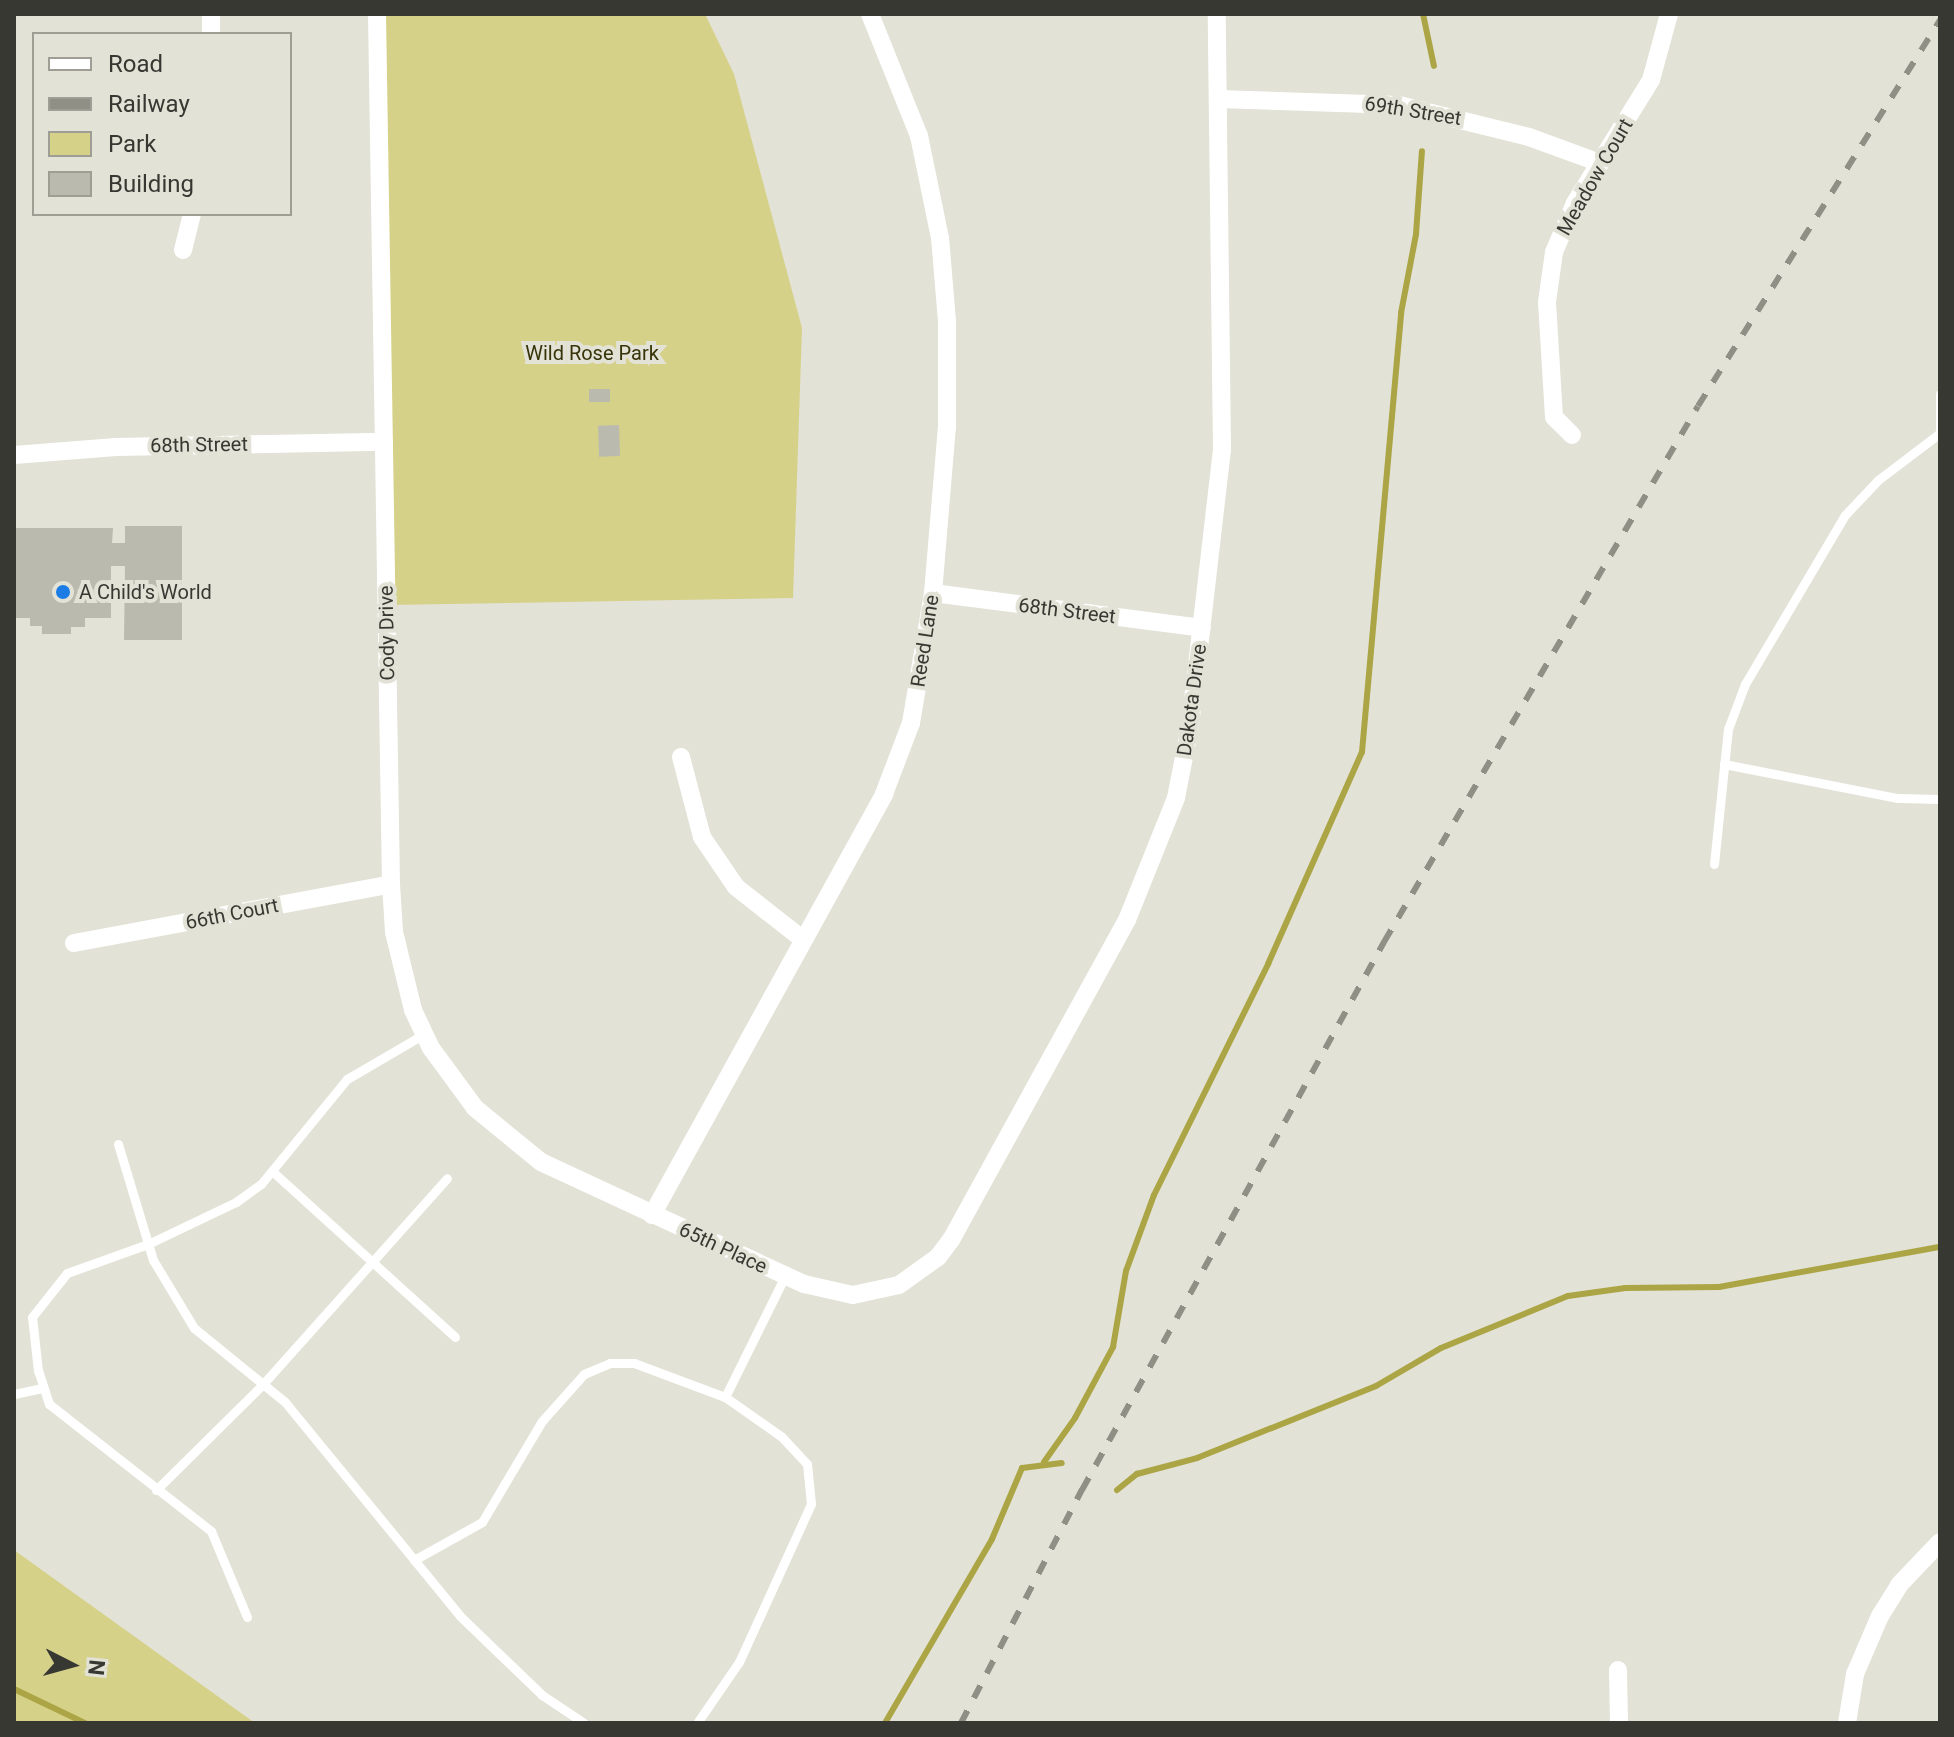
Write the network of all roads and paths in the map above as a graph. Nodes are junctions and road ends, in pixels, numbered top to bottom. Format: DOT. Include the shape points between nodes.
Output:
graph roads {
  1 [pos="377,14"];
  2 [pos="870,14"];
  3 [pos="1217,14"];
  4 [pos="1669,14"];
  5 [pos="1218,99"];
  6 [pos="1600,163"];
  7 [pos="192,216"];
  8 [pos="183,250"];
  9 [pos="1940,394"];
  10 [pos="1940,432"];
  11 [pos="1572,435"];
  12 [pos="384,442"];
  13 [pos="14,455"];
  14 [pos="933,593"];
  15 [pos="1202,628"];
  16 [pos="681,757"];
  17 [pos="1724,764"];
  18 [pos="1940,799"];
  19 [pos="1714,864"];
  20 [pos="391,884"];
  21 [pos="801,938"];
  22 [pos="74,943"];
  23 [pos="424,1034"];
  24 [pos="118,1144"];
  25 [pos="272,1171"];
  26 [pos="447,1178"];
  27 [pos="574,1179"];
  28 [pos="652,1215"];
  29 [pos="148,1244"];
  30 [pos="372,1261"];
  31 [pos="785,1276"];
  32 [pos="877,1292"];
  33 [pos="455,1337"];
  34 [pos="263,1384"];
  35 [pos="43,1388"];
  36 [pos="14,1394"];
  37 [pos="725,1397"];
  38 [pos="156,1490"];
  39 [pos="1940,1542"];
  40 [pos="414,1560"];
  41 [pos="247,1617"];
  42 [pos="1618,1670"];
  43 [pos="584,1723"];
  44 [pos="697,1723"];
  45 [pos="1619,1723"];
  46 [pos="1847,1723"];
  1 -- 12 [label="street, Cody Drive"];
  2 -- 14 [label="street, Reed Lane" via="919,136 940,238 947,427"];
  3 -- 5 [label="street, Dakota Drive"];
  4 -- 6 [label="street, Meadow Court" via="1651,80"];
  5 -- 6 [label="street, 69th Street" via="1399,105 1529,137"];
  5 -- 15 [label="street, Dakota Drive" via="1222,437"];
  6 -- 11 [label="street, Meadow Court" via="1562,228 1548,282 1554,417"];
  7 -- 8 [label="street"];
  9 -- 10 [label="lane"];
  10 -- 17 [label="lane" via="1878,480 1845,515 1735,705"];
  12 -- 13 [label="street, 68th Street" via="116,447"];
  12 -- 20 [label="street, Cody Drive"];
  14 -- 15 [label="street, 68th Street"];
  14 -- 21 [label="street, Reed Lane" via="911,723 884,794"];
  15 -- 32 [label="street, Dakota Drive" via="1176,798 1142,891 951,1240 919,1274"];
  16 -- 21 [label="street" via="702,837 736,887"];
  17 -- 18 [label="lane" via="1898,798"];
  17 -- 19 [label="lane"];
  20 -- 22 [label="street, 66th Court"];
  20 -- 23 [label="street, Cody Drive" via="400,966"];
  21 -- 28 [label="street, Reed Lane"];
  23 -- 25 [label="lane" via="347,1079"];
  23 -- 27 [label="street, Cody Drive" via="475,1108 506,1137"];
  24 -- 29 [label="lane"];
  25 -- 29 [label="lane" via="236,1202"];
  25 -- 30 [label="lane"];
  26 -- 30 [label="lane"];
  27 -- 28 [label="street, 65th Place"];
  28 -- 31 [label="street, 65th Place"];
  29 -- 34 [label="lane" via="194,1328"];
  29 -- 35 [label="lane" via="67,1273 32,1317"];
  30 -- 33 [label="lane"];
  30 -- 34 [label="lane"];
  31 -- 32 [label="street, 65th Place" via="826,1292"];
  31 -- 37 [label="lane"];
  34 -- 38 [label="lane"];
  34 -- 40 [label="lane" via="285,1402"];
  35 -- 36 [label="lane"];
  35 -- 38 [label="lane" via="49,1404"];
  37 -- 40 [label="lane" via="634,1363 610,1363 584,1374 542,1421 482,1522"];
  37 -- 44 [label="lane" via="782,1437 807,1464 811,1504 739,1662"];
  38 -- 41 [label="lane" via="211,1531"];
  39 -- 46 [label="street" via="1899,1585 1880,1616 1855,1674"];
  40 -- 43 [label="lane" via="460,1616 542,1695"];
  42 -- 45 [label="street"];
}
